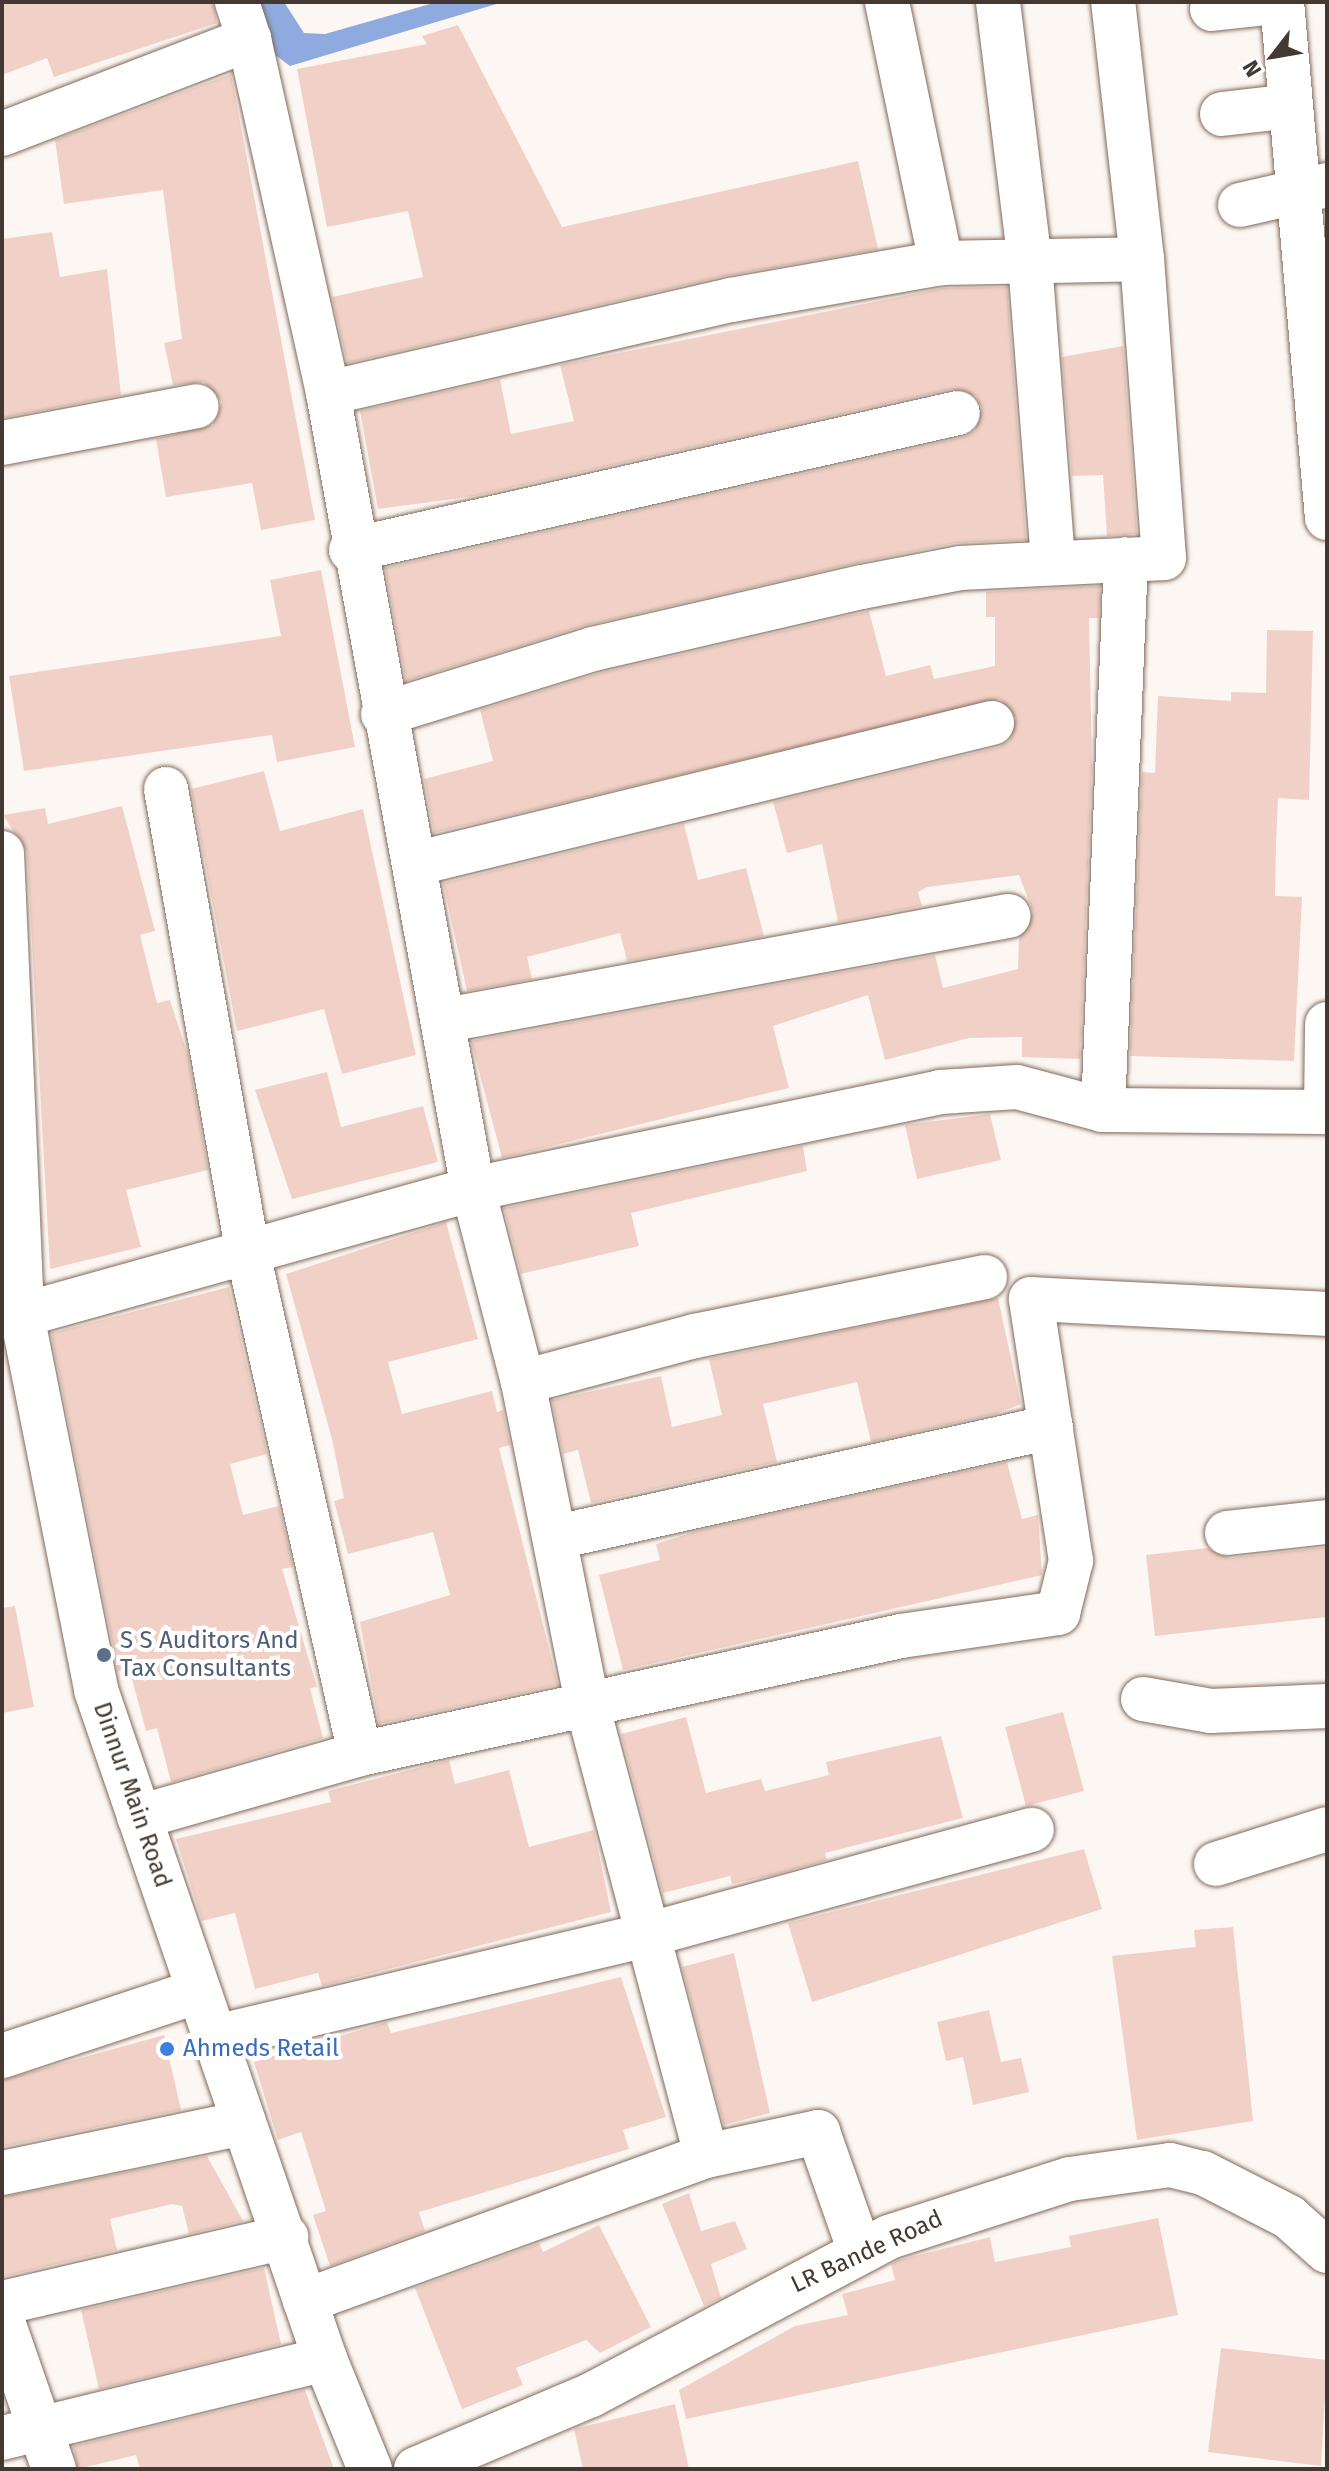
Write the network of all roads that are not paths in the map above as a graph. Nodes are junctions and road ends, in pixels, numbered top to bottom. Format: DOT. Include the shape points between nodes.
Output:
graph roads {
  1 [pos="887,2"];
  2 [pos="998,2"];
  3 [pos="1113,2"];
  4 [pos="1275,2"];
  5 [pos="1282,2"];
  6 [pos="1212,9"];
  7 [pos="243,21"];
  8 [pos="1291,106"];
  9 [pos="1222,114"];
  10 [pos="2,134"];
  11 [pos="1313,188"];
  12 [pos="1240,205"];
  13 [pos="1142,259"];
  14 [pos="1030,262"];
  15 [pos="941,263"];
  16 [pos="328,393"];
  17 [pos="197,406"];
  18 [pos="958,413"];
  19 [pos="2,443"];
  20 [pos="1327,518"];
  21 [pos="351,550"];
  22 [pos="1126,559"];
  23 [pos="1053,561"];
  24 [pos="383,714"];
  25 [pos="992,723"];
  26 [pos="166,789"];
  27 [pos="2,853"];
  28 [pos="414,864"];
  29 [pos="1008,916"];
  30 [pos="446,1020"];
  31 [pos="1327,1024"];
  32 [pos="1103,1110"];
  33 [pos="1326,1112"];
  34 [pos="8,1149"];
  35 [pos="473,1189"];
  36 [pos="248,1253"];
  37 [pos="985,1277"];
  38 [pos="1327,1314"];
  39 [pos="22,1315"];
  40 [pos="523,1382"];
  41 [pos="1051,1427"];
  42 [pos="1327,1522"];
  43 [pos="1227,1533"];
  44 [pos="557,1537"];
  45 [pos="1143,1699"];
  46 [pos="1327,1706"];
  47 [pos="588,1708"];
  48 [pos="360,1754"];
  49 [pos="139,1817"];
  50 [pos="1327,1829"];
  51 [pos="1032,1830"];
  52 [pos="1216,1864"];
  53 [pos="647,1935"];
  54 [pos="199,1991"];
  55 [pos="215,2037"];
  56 [pos="2,2056"];
  57 [pos="244,2123"];
  58 [pos="706,2156"];
  59 [pos="2,2173"];
  60 [pos="286,2237"];
  61 [pos="860,2251"];
  62 [pos="1327,2251"];
  63 [pos="305,2301"];
  64 [pos="2,2303"];
  65 [pos="2,2319"];
  66 [pos="325,2359"];
  67 [pos="32,2445"];
  68 [pos="370,2469"];
  69 [pos="416,2469"];
  1 -- 15 [label="street"];
  2 -- 14 [label="street"];
  3 -- 13 [label="street"];
  4 -- 6 [label="street"];
  5 -- 8 [label="street"];
  7 -- 10 [label="street"];
  7 -- 16 [label="street"];
  8 -- 9 [label="street"];
  8 -- 11 [label="street"];
  11 -- 12 [label="street"];
  11 -- 20 [label="street"];
  13 -- 14 [label="street"];
  13 -- 22 [label="street" via="1164,558"];
  14 -- 15 [label="street"];
  14 -- 23 [label="street"];
  15 -- 16 [label="street" via="731,300"];
  16 -- 21 [label="street"];
  17 -- 19 [label="street"];
  18 -- 21 [label="street"];
  21 -- 24 [label="street"];
  22 -- 23 [label="street"];
  22 -- 32 [label="street"];
  23 -- 24 [label="street" via="961,568 593,649"];
  24 -- 28 [label="street"];
  25 -- 28 [label="street"];
  26 -- 36 [label="street"];
  27 -- 34 [label="street, Dinnur Main Road"];
  28 -- 30 [label="street"];
  29 -- 30 [label="street"];
  30 -- 35 [label="street"];
  31 -- 33 [label="street"];
  32 -- 33 [label="street"];
  32 -- 35 [label="street" via="1017,1087 940,1092"];
  34 -- 39 [label="street, Dinnur Main Road"];
  35 -- 36 [label="street"];
  35 -- 40 [label="street"];
  36 -- 39 [label="street"];
  36 -- 48 [label="street"];
  37 -- 40 [label="street" via="695,1336"];
  38 -- 41 [label="street" via="1031,1299"];
  39 -- 49 [label="street, Dinnur Main Road" via="96,1690"];
  40 -- 44 [label="street"];
  41 -- 44 [label="street"];
  41 -- 47 [label="street" via="1071,1561 1058,1613 901,1636"];
  42 -- 43 [label="street"];
  44 -- 47 [label="street"];
  45 -- 46 [label="street" via="1211,1711"];
  47 -- 48 [label="street"];
  47 -- 53 [label="street"];
  48 -- 49 [label="street"];
  49 -- 54 [label="street, Dinnur Main Road"];
  50 -- 52 [label="street"];
  51 -- 53 [label="street"];
  53 -- 55 [label="street"];
  53 -- 58 [label="street"];
  54 -- 55 [label="street, Dinnur Main Road"];
  54 -- 56 [label="street"];
  55 -- 57 [label="street, Dinnur Main Road"];
  57 -- 59 [label="street"];
  57 -- 60 [label="street, Dinnur Main Road"];
  58 -- 61 [label="street" via="818,2132"];
  58 -- 63 [label="street"];
  60 -- 63 [label="street, Dinnur Main Road"];
  60 -- 64 [label="street"];
  61 -- 62 [label="street, LR Bande Road" via="1000,2197 1170,2165 1249,2192"];
  61 -- 69 [label="street, LR Bande Road" via="591,2395"];
  63 -- 66 [label="street, Dinnur Main Road"];
  65 -- 67 [label="street"];
  66 -- 67 [label="street"];
  66 -- 68 [label="street, Dinnur Main Road"];
}
